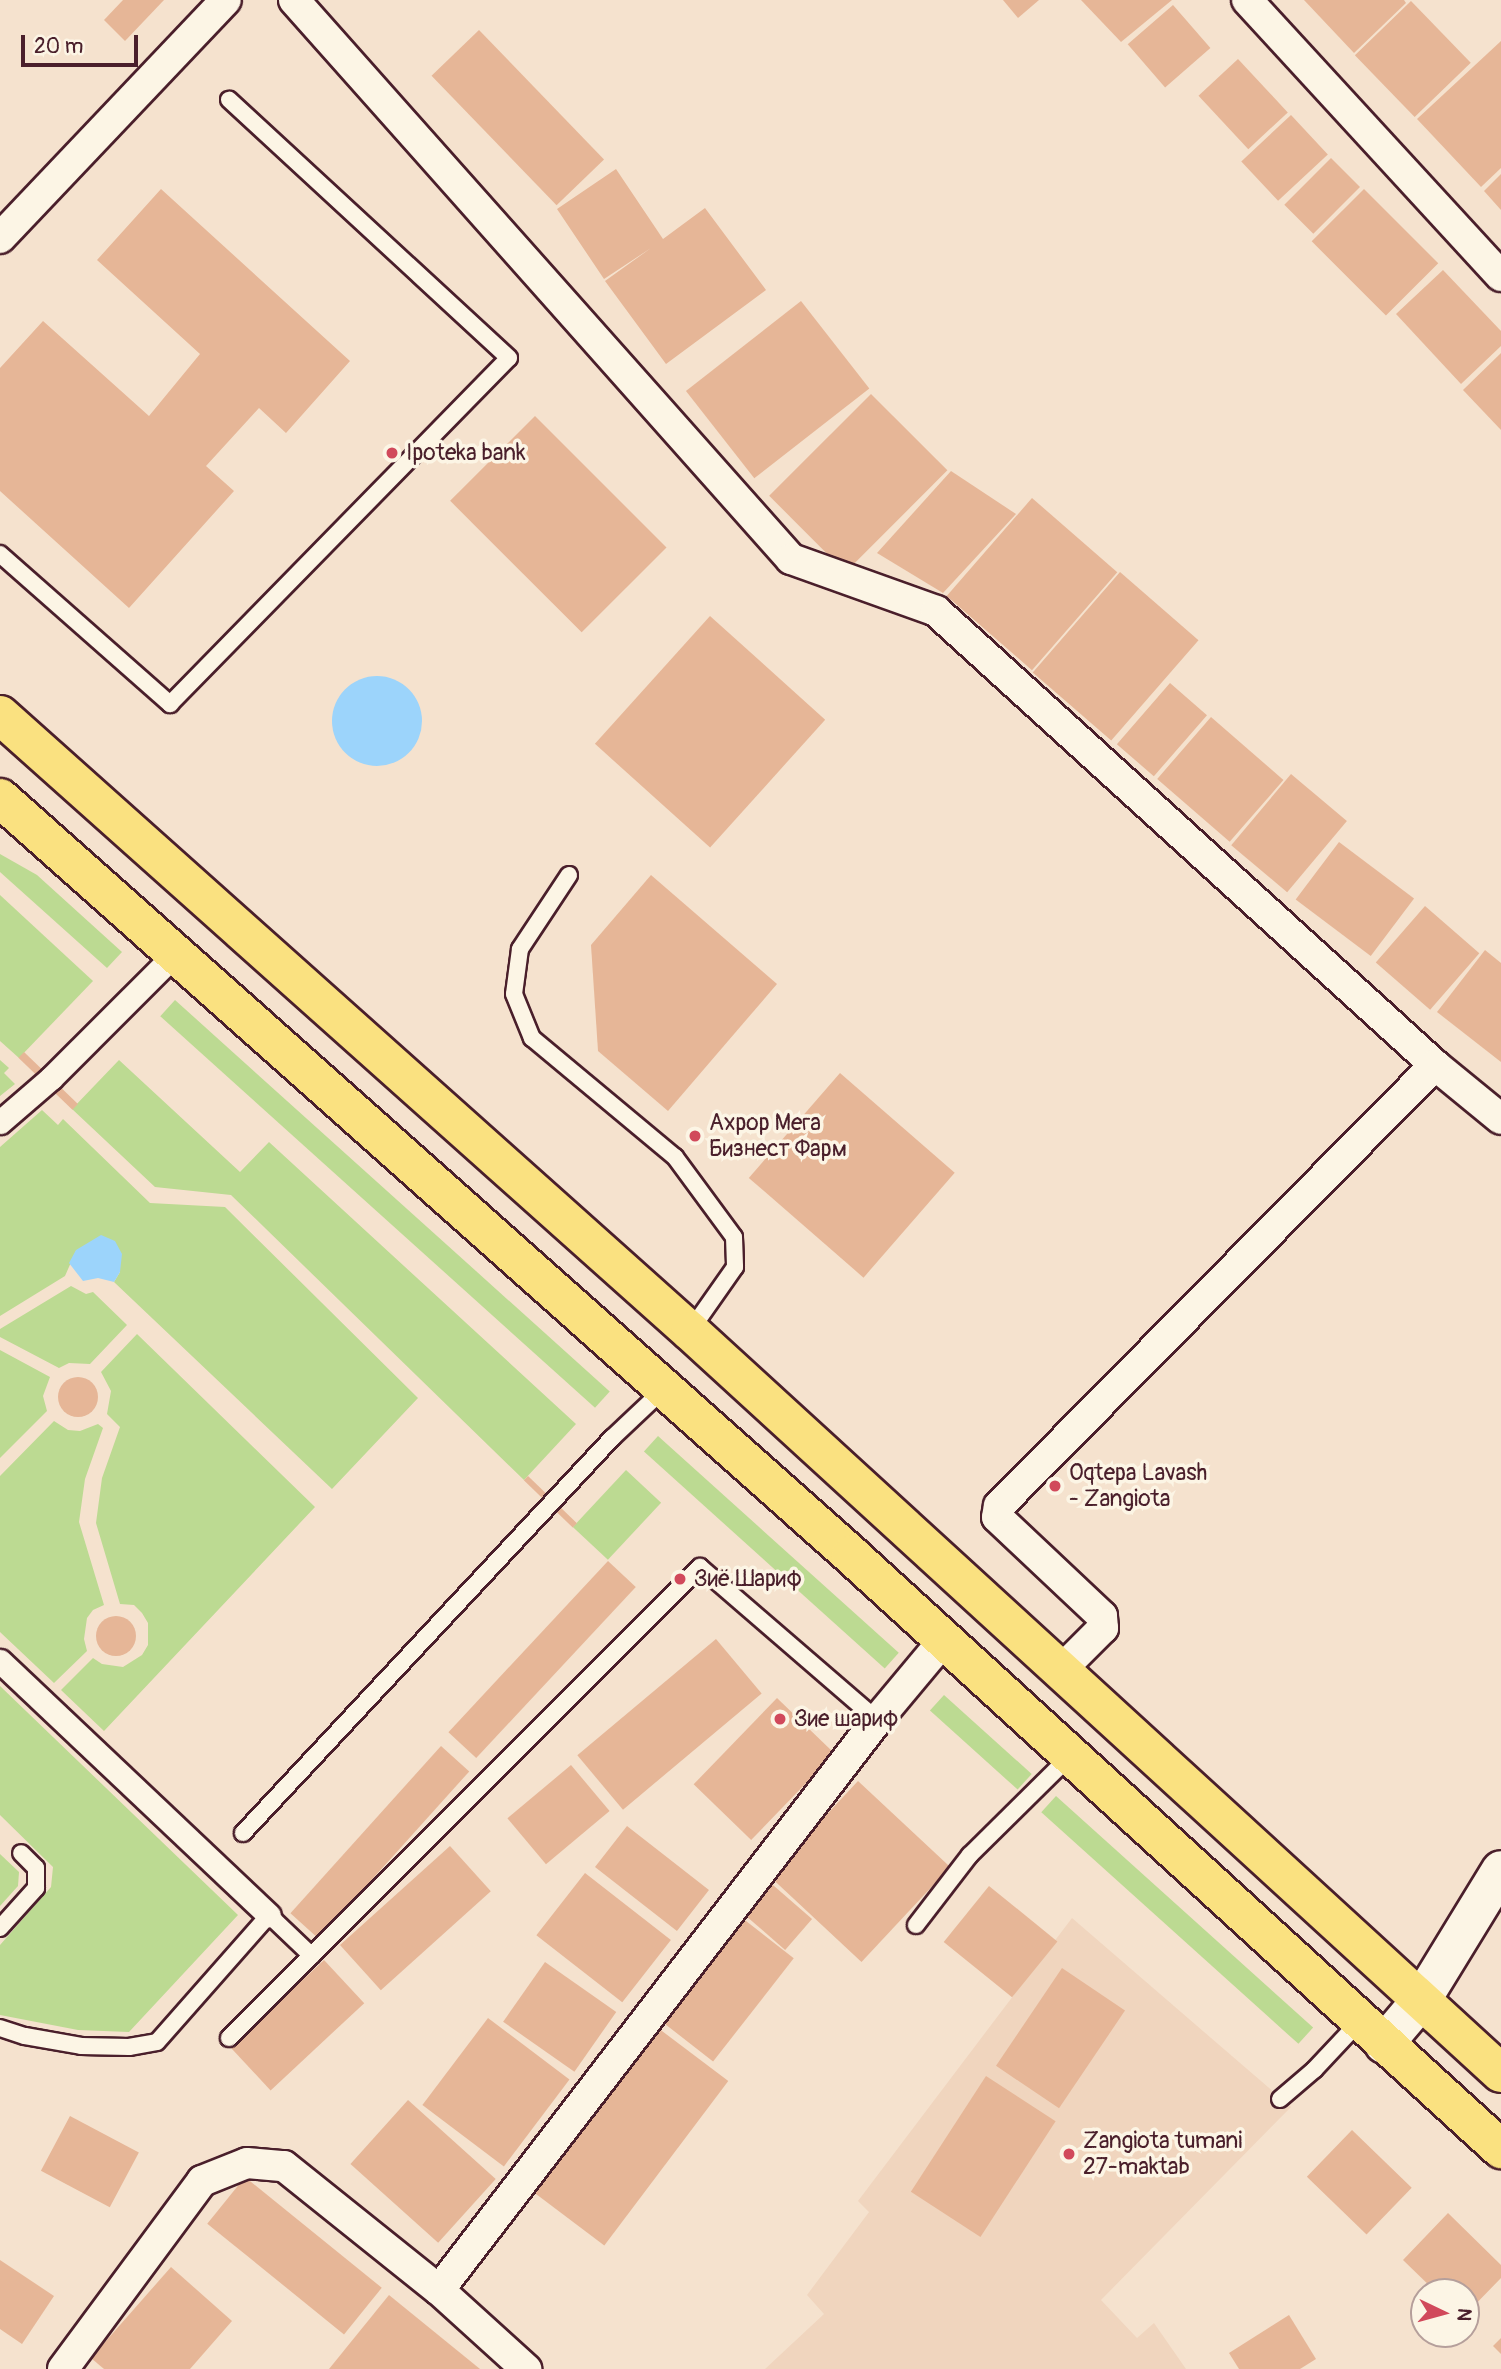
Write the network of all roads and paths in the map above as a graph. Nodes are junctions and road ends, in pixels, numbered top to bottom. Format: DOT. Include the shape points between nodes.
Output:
graph roads {
  1 [pos="226,0"];
  2 [pos="294,0"];
  3 [pos="1247,0"];
  4 [pos="229,100"];
  5 [pos="0,238"];
  6 [pos="1501,276"];
  7 [pos="0,554"];
  8 [pos="0,715"];
  9 [pos="0,797"];
  10 [pos="569,874"];
  11 [pos="176,953"];
  12 [pos="1435,1066"];
  13 [pos="1501,1119"];
  14 [pos="0,1122"];
  15 [pos="690,1331"];
  16 [pos="665,1388"];
  17 [pos="944,1640"];
  18 [pos="0,1661"];
  19 [pos="1062,1669"];
  20 [pos="877,1720"];
  21 [pos="1070,1756"];
  22 [pos="243,1833"];
  23 [pos="21,1853"];
  24 [pos="1501,1870"];
  25 [pos="269,1915"];
  26 [pos="916,1925"];
  27 [pos="0,1927"];
  28 [pos="312,1956"];
  29 [pos="1422,1999"];
  30 [pos="0,2028"];
  31 [pos="1371,2033"];
  32 [pos="229,2038"];
  33 [pos="1501,2073"];
  34 [pos="1280,2099"];
  35 [pos="1501,2149"];
  36 [pos="439,2290"];
  37 [pos="63,2369"];
  38 [pos="526,2369"];
  1 -- 5 [label="street"];
  2 -- 12 [label="street" via="791,559 936,611"];
  3 -- 6 [label="street"];
  4 -- 7 [label="lane" via="509,358 170,704"];
  8 -- 15 [label="main road"];
  9 -- 11 [label="main road"];
  10 -- 15 [label="lane" via="520,949 514,994 532,1038 676,1157 734,1237 735,1267"];
  11 -- 14 [label="street"];
  11 -- 16 [label="main road"];
  12 -- 13 [label="street"];
  12 -- 19 [label="street" via="999,1506 997,1517 1102,1616 1103,1628"];
  15 -- 19 [label="main road"];
  16 -- 17 [label="main road"];
  16 -- 22 [label="lane" via="612,1438"];
  17 -- 20 [label="street"];
  17 -- 21 [label="main road"];
  18 -- 25 [label="street"];
  19 -- 29 [label="main road"];
  20 -- 28 [label="lane" via="700,1567"];
  20 -- 36 [label="street"];
  21 -- 26 [label="lane" via="970,1855"];
  21 -- 31 [label="main road"];
  23 -- 27 [label="lane" via="36,1868 36,1888"];
  24 -- 29 [label="main road"];
  25 -- 28 [label="lane"];
  25 -- 30 [label="lane" via="157,2042 129,2047 81,2046"];
  28 -- 32 [label="lane"];
  29 -- 31 [label="main road"];
  29 -- 33 [label="main road"];
  31 -- 34 [label="lane" via="1314,2070"];
  31 -- 35 [label="main road"];
  36 -- 37 [label="street" via="284,2166 247,2163 202,2181"];
  36 -- 38 [label="street"];
}
